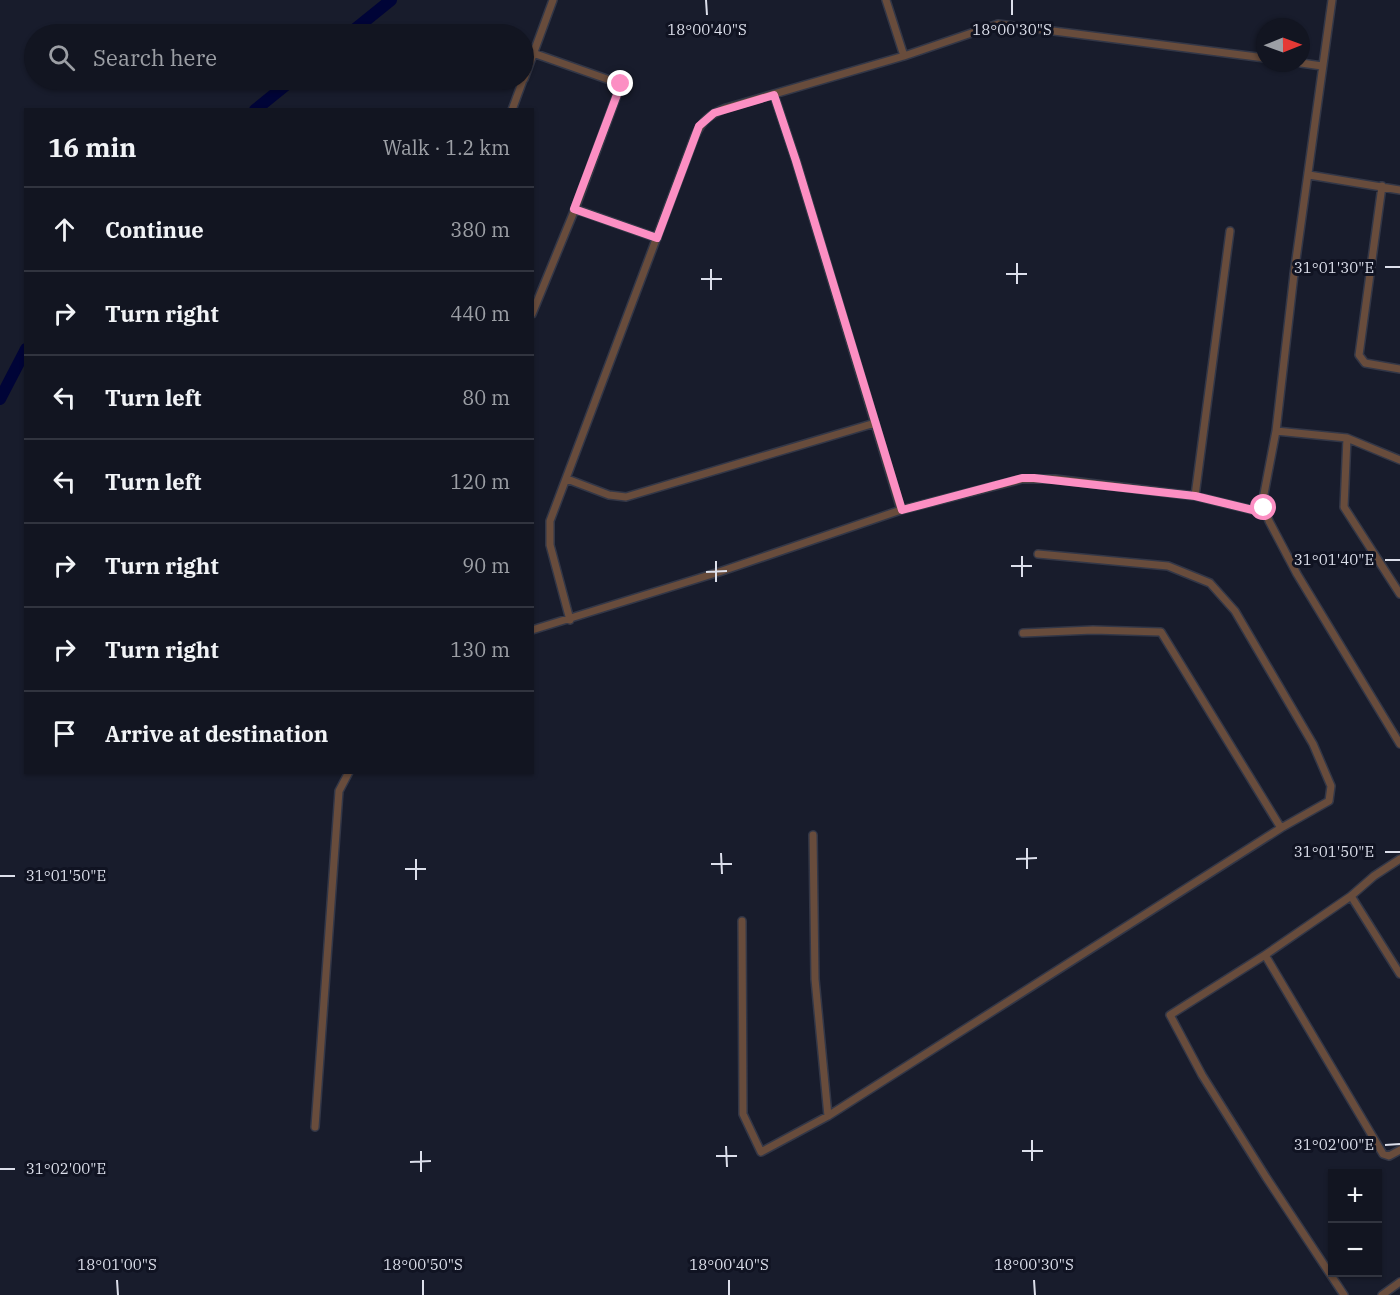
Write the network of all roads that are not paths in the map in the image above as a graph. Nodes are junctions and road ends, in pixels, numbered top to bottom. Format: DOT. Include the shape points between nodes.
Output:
graph roads {
  1 [pos="553,0"];
  2 [pos="886,0"];
  3 [pos="1332,0"];
  4 [pos="534,50"];
  5 [pos="534,53"];
  6 [pos="904,56"];
  7 [pos="1256,57"];
  8 [pos="1310,64"];
  9 [pos="1322,66"];
  10 [pos="519,90"];
  11 [pos="774,95"];
  12 [pos="513,108"];
  13 [pos="1309,175"];
  14 [pos="1382,186"];
  15 [pos="1400,190"];
  16 [pos="574,209"];
  17 [pos="1230,231"];
  18 [pos="657,238"];
  19 [pos="534,309"];
  20 [pos="1400,369"];
  21 [pos="875,423"];
  22 [pos="1276,431"];
  23 [pos="1347,438"];
  24 [pos="1400,460"];
  25 [pos="567,479"];
  26 [pos="1195,496"];
  27 [pos="902,510"];
  28 [pos="1265,513"];
  29 [pos="1038,554"];
  30 [pos="1400,594"];
  31 [pos="570,620"];
  32 [pos="534,629"];
  33 [pos="1023,633"];
  34 [pos="1400,744"];
  35 [pos="348,774"];
  36 [pos="1281,828"];
  37 [pos="813,835"];
  38 [pos="1400,859"];
  39 [pos="1351,896"];
  40 [pos="742,921"];
  41 [pos="1265,955"];
  42 [pos="1400,974"];
  43 [pos="828,1116"];
  44 [pos="315,1127"];
  45 [pos="1400,1150"];
  46 [pos="1400,1282"];
  47 [pos="1344,1295"];
  48 [pos="1382,1295"];
  1 -- 4 [label="street"];
  2 -- 6 [label="street"];
  3 -- 9 [label="street"];
  5 -- 16 [label="street" via="621,84"];
  6 -- 7 [label="street" via="998,24"];
  6 -- 11 [label="street"];
  8 -- 9 [label="street"];
  9 -- 13 [label="street"];
  10 -- 12 [label="street"];
  11 -- 18 [label="street" via="714,113 699,126"];
  11 -- 21 [label="street"];
  13 -- 14 [label="street"];
  13 -- 22 [label="street"];
  14 -- 15 [label="street"];
  14 -- 20 [label="street" via="1359,355 1365,363"];
  16 -- 18 [label="street"];
  16 -- 19 [label="street"];
  17 -- 26 [label="street"];
  18 -- 25 [label="street"];
  21 -- 25 [label="street" via="636,495 616,497"];
  21 -- 27 [label="street"];
  22 -- 23 [label="street"];
  22 -- 28 [label="street" via="1264,494"];
  23 -- 24 [label="street"];
  23 -- 30 [label="street" via="1344,507"];
  25 -- 31 [label="street" via="550,521 549,537"];
  26 -- 27 [label="street" via="1022,478"];
  26 -- 28 [label="street"];
  27 -- 31 [label="street"];
  28 -- 34 [label="street" via="1297,574"];
  29 -- 36 [label="street" via="1168,566 1210,583 1235,611 1313,744 1331,786 1327,804"];
  31 -- 32 [label="street"];
  33 -- 36 [label="street" via="1161,632"];
  35 -- 44 [label="street" via="339,791"];
  36 -- 43 [label="street"];
  37 -- 43 [label="street" via="815,979"];
  38 -- 39 [label="street"];
  39 -- 41 [label="street"];
  39 -- 42 [label="street"];
  40 -- 43 [label="street" via="742,1114 761,1152"];
  41 -- 45 [label="street" via="1383,1154 1389,1156"];
  41 -- 47 [label="street" via="1170,1015 1213,1094"];
  46 -- 48 [label="street"];
}
